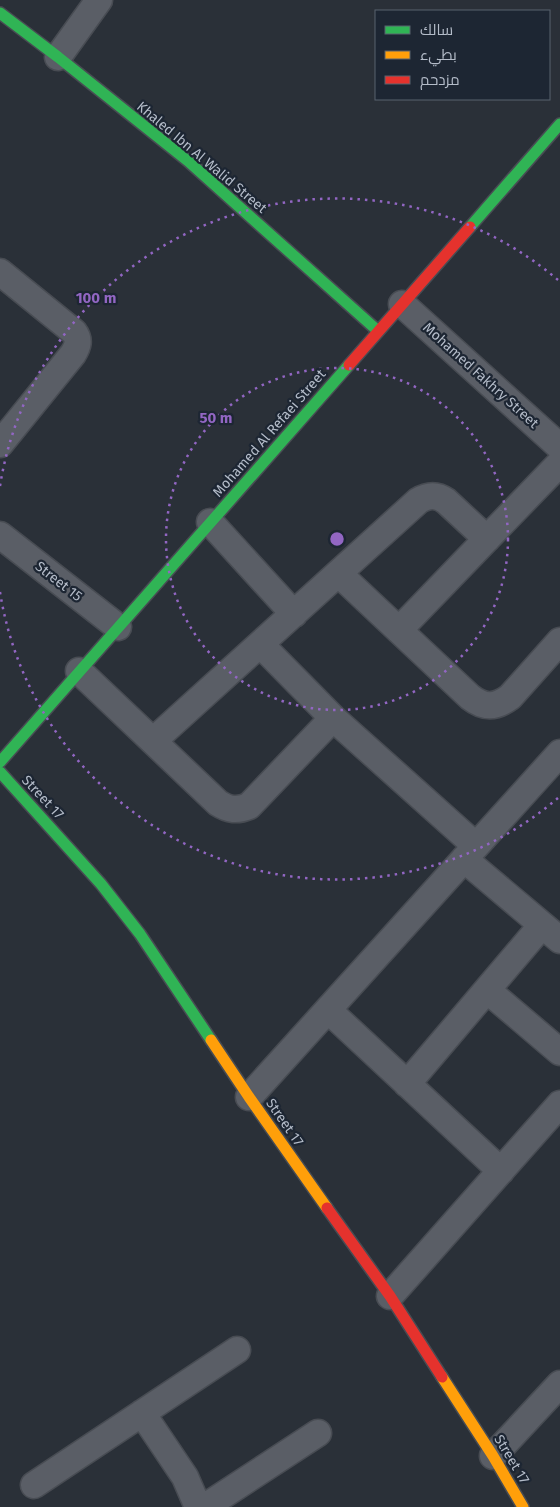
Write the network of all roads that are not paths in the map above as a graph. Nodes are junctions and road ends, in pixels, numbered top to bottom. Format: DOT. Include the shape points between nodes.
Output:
graph roads {
  1 [pos="99,0"];
  2 [pos="0,13"];
  3 [pos="58,56"];
  4 [pos="560,124"];
  5 [pos="0,272"];
  6 [pos="402,304"];
  7 [pos="378,331"];
  8 [pos="0,444"];
  9 [pos="560,447"];
  10 [pos="560,463"];
  11 [pos="210,522"];
  12 [pos="0,535"];
  13 [pos="487,539"];
  14 [pos="339,574"];
  15 [pos="294,614"];
  16 [pos="118,627"];
  17 [pos="399,630"];
  18 [pos="560,641"];
  19 [pos="261,644"];
  20 [pos="79,671"];
  21 [pos="333,718"];
  22 [pos="153,742"];
  23 [pos="560,753"];
  24 [pos="0,762"];
  25 [pos="0,772"];
  26 [pos="470,853"];
  27 [pos="551,932"];
  28 [pos="488,990"];
  29 [pos="328,1010"];
  30 [pos="560,1052"];
  31 [pos="407,1084"];
  32 [pos="249,1097"];
  33 [pos="560,1104"];
  34 [pos="501,1171"];
  35 [pos="390,1296"];
  36 [pos="237,1350"];
  37 [pos="560,1384"];
  38 [pos="142,1413"];
  39 [pos="318,1433"];
  40 [pos="493,1456"];
  41 [pos="34,1485"];
  42 [pos="198,1507"];
  43 [pos="205,1507"];
  44 [pos="523,1507"];
  1 -- 3 [label="street"];
  2 -- 3 [label="street, Khaled Ibn Al Walid Street"];
  3 -- 7 [label="street, Khaled Ibn Al Walid Street" via="188,161"];
  4 -- 6 [label="street, Mohamed Al Refaei Street"];
  5 -- 8 [label="street" via="74,332 78,341 73,354"];
  6 -- 7 [label="street, Mohamed Al Refaei Street"];
  6 -- 9 [label="street, Mohamed Fakhry Street"];
  7 -- 11 [label="street, Mohamed Al Refaei Street"];
  10 -- 13 [label="street"];
  11 -- 15 [label="street"];
  11 -- 16 [label="street, Mohamed Al Refaei Street"];
  12 -- 16 [label="street, Street 15"];
  13 -- 14 [label="street" via="446,501 432,495 418,501"];
  13 -- 17 [label="street"];
  14 -- 15 [label="street"];
  14 -- 17 [label="street"];
  15 -- 19 [label="street"];
  16 -- 20 [label="street, Mohamed Al Refaei Street"];
  17 -- 18 [label="street" via="470,697 485,706 510,697"];
  19 -- 21 [label="street"];
  19 -- 22 [label="street"];
  20 -- 22 [label="street"];
  20 -- 24 [label="street, Mohamed Al Refaei Street"];
  21 -- 22 [label="street" via="249,806 241,809 225,808 218,803"];
  21 -- 26 [label="street"];
  23 -- 26 [label="street"];
  25 -- 32 [label="street, Street 17" via="101,884 136,928"];
  26 -- 27 [label="street"];
  26 -- 29 [label="street"];
  27 -- 28 [label="street"];
  28 -- 30 [label="street"];
  28 -- 31 [label="street"];
  29 -- 31 [label="street"];
  29 -- 32 [label="street"];
  31 -- 34 [label="street"];
  32 -- 35 [label="street, Street 17"];
  33 -- 34 [label="street"];
  34 -- 35 [label="street"];
  35 -- 40 [label="street, Street 17"];
  36 -- 38 [label="street"];
  37 -- 40 [label="street"];
  38 -- 41 [label="street"];
  38 -- 42 [label="street" via="185,1477"];
  39 -- 43 [label="street"];
  40 -- 44 [label="street, Street 17"];
}
